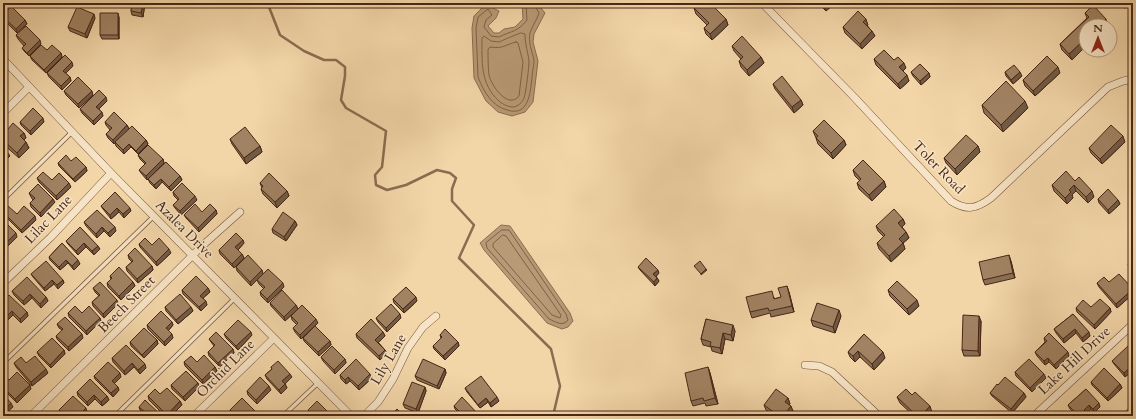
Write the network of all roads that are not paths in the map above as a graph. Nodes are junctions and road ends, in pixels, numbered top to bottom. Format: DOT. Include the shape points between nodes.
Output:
graph roads {
  1 [pos="762,3"];
  2 [pos="3,59"];
  3 [pos="1133,79"];
  4 [pos="29,87"];
  5 [pos="3,113"];
  6 [pos="72,132"];
  7 [pos="111,173"];
  8 [pos="3,200"];
  9 [pos="240,212"];
  10 [pos="154,216"];
  11 [pos="194,256"];
  12 [pos="3,283"];
  13 [pos="235,298"];
  14 [pos="436,316"];
  15 [pos="1133,324"];
  16 [pos="274,338"];
  17 [pos="3,363"];
  18 [pos="805,364"];
  19 [pos="318,383"];
  20 [pos="1133,407"];
  21 [pos="31,416"];
  22 [pos="115,416"];
  23 [pos="194,416"];
  24 [pos="283,416"];
  25 [pos="351,416"];
  26 [pos="364,416"];
  27 [pos="880,416"];
  28 [pos="1034,416"];
  29 [pos="1124,416"];
  1 -- 3 [label="street, Toler Road" via="951,201 959,206 980,206 991,198 1108,87"];
  2 -- 4 [label="street, Azalea Drive"];
  4 -- 5 [label="street"];
  4 -- 6 [label="street, Azalea Drive"];
  6 -- 7 [label="street, Azalea Drive"];
  6 -- 8 [label="lane"];
  7 -- 10 [label="street, Azalea Drive"];
  7 -- 12 [label="street, Lilac Lane" via="51,237"];
  9 -- 11 [label="street, Beech Street"];
  10 -- 11 [label="street, Azalea Drive"];
  10 -- 17 [label="lane"];
  11 -- 13 [label="street, Azalea Drive"];
  11 -- 21 [label="street, Beech Street"];
  13 -- 16 [label="street, Azalea Drive"];
  13 -- 22 [label="lane"];
  14 -- 26 [label="street, Lily Lane" via="423,327 408,348 378,402"];
  15 -- 28 [label="street, Lake Hill Drive"];
  16 -- 19 [label="street, Azalea Drive"];
  16 -- 23 [label="street, Orchid Lane"];
  18 -- 27 [label="street" via="819,366 832,372"];
  19 -- 24 [label="lane"];
  19 -- 25 [label="street, Azalea Drive"];
  20 -- 29 [label="lane"];
}
